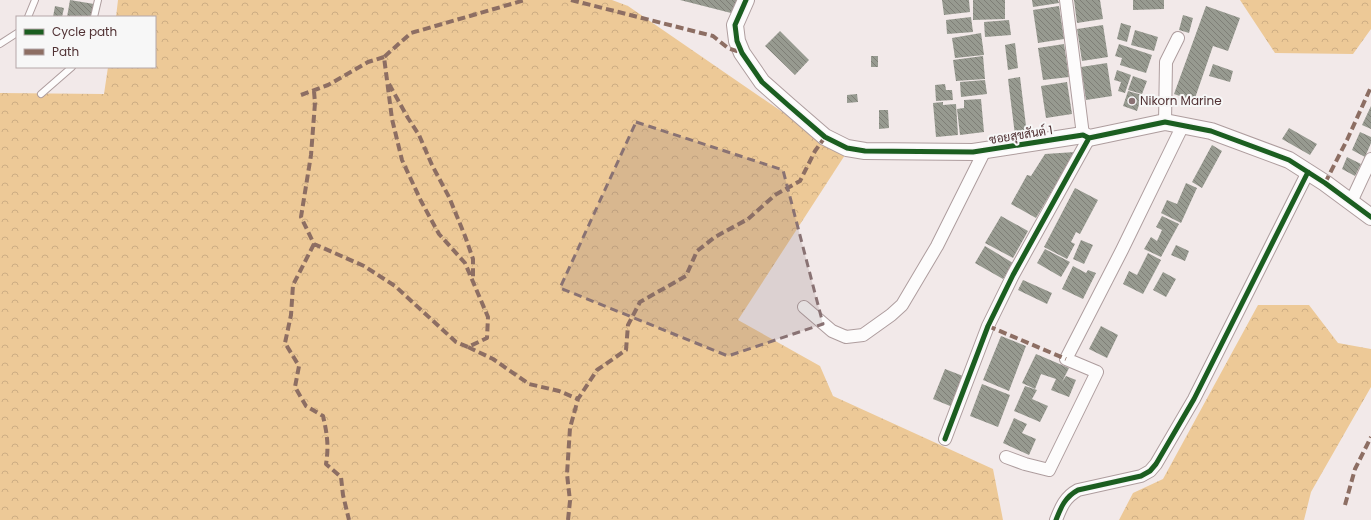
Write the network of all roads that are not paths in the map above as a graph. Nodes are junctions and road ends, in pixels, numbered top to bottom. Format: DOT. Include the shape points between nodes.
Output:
graph roads {
  1 [pos="35,0"];
  2 [pos="98,0"];
  3 [pos="746,0"];
  4 [pos="1066,0"];
  5 [pos="28,16"];
  6 [pos="94,16"];
  7 [pos="16,34"];
  8 [pos="1178,38"];
  9 [pos="0,44"];
  10 [pos="71,68"];
  11 [pos="41,94"];
  12 [pos="1165,122"];
  13 [pos="1183,125"];
  14 [pos="1086,137"];
  15 [pos="985,150"];
  16 [pos="1371,159"];
  17 [pos="1308,172"];
  18 [pos="1351,202"];
  19 [pos="1371,217"];
  20 [pos="804,307"];
  21 [pos="945,439"];
  22 [pos="1006,457"];
  23 [pos="1056,520"];
  1 -- 5 [label="lane"];
  2 -- 6 [label="lane"];
  3 -- 15 [label="street, ซอยสุขสันต์ 1" via="735,25 742,53 762,82 825,136 846,148 865,151"];
  4 -- 14 [label="street"];
  7 -- 9 [label="lane"];
  8 -- 12 [label="street" via="1166,62"];
  10 -- 11 [label="lane"];
  12 -- 13 [label="street, ซอยสุขสันต์ 1"];
  12 -- 14 [label="street, ซอยสุขสันต์ 1"];
  13 -- 17 [label="street, ซอยสุขสันต์ 1" via="1211,131 1289,160"];
  13 -- 22 [label="street" via="1066,359 1097,372 1049,470"];
  14 -- 15 [label="street, ซอยสุขสันต์ 1"];
  14 -- 21 [label="street" via="988,326"];
  15 -- 20 [label="street" via="937,246 902,306 863,335 846,337 832,330"];
  16 -- 18 [label="street"];
  17 -- 18 [label="street, ซอยสุขสันต์ 1"];
  17 -- 23 [label="street" via="1194,399 1156,464 1141,476 1072,493 1066,499"];
  18 -- 19 [label="street, ซอยสุขสันต์ 1"];
}
